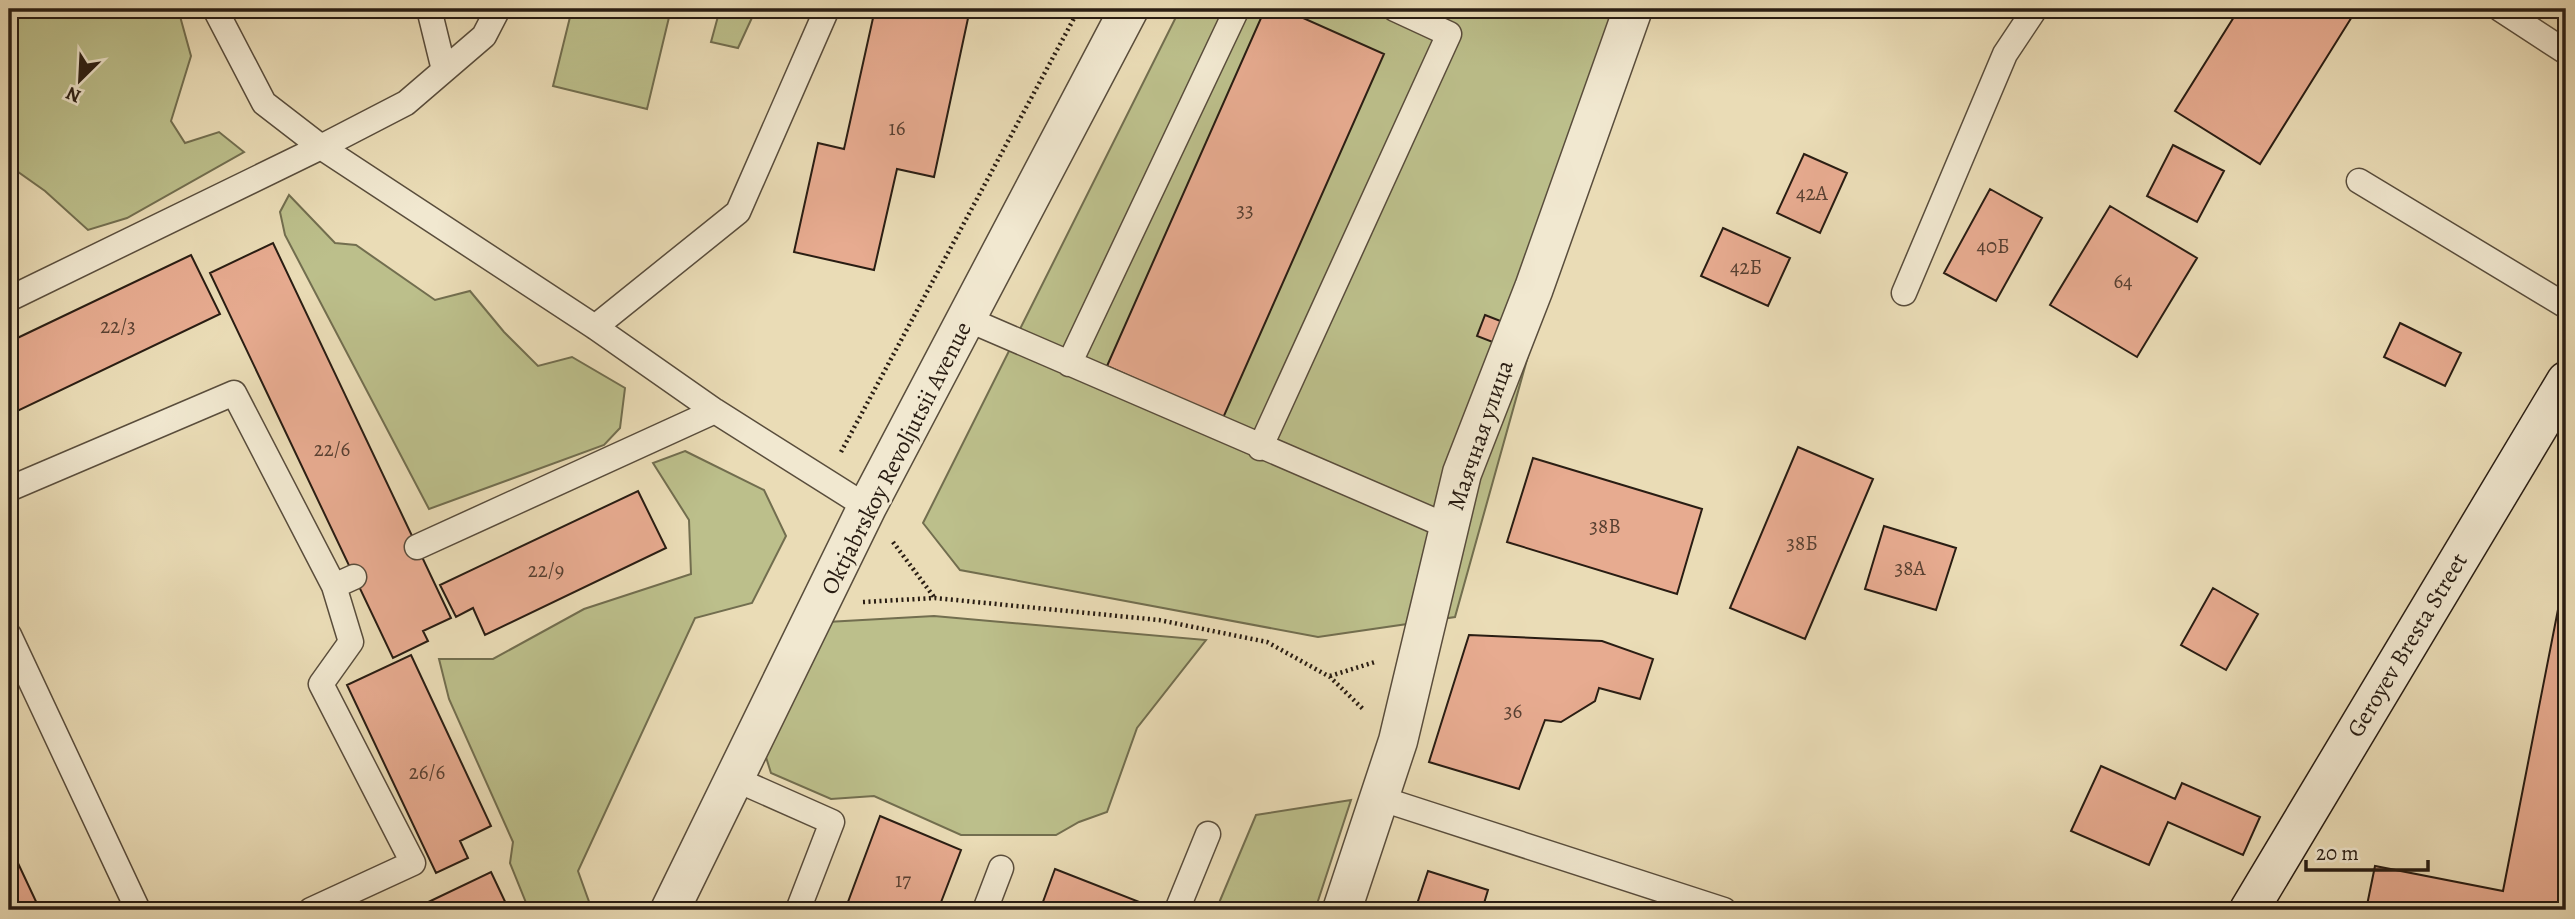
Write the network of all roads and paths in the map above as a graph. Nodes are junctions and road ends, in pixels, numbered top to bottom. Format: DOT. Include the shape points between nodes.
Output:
graph roads {
  1 [pos="215,9"];
  2 [pos="429,9"];
  3 [pos="498,9"];
  4 [pos="827,9"];
  5 [pos="1079,9"];
  6 [pos="1129,9"];
  7 [pos="1237,9"];
  8 [pos="1395,9"];
  9 [pos="1633,9"];
  10 [pos="2035,9"];
  11 [pos="2500,9"];
  12 [pos="2566,52"];
  13 [pos="443,70"];
  14 [pos="321,147"];
  15 [pos="2359,181"];
  16 [pos="1904,293"];
  17 [pos="9,299"];
  18 [pos="2566,306"];
  19 [pos="967,319"];
  20 [pos="595,327"];
  21 [pos="1069,364"];
  22 [pos="2566,381"];
  23 [pos="715,411"];
  24 [pos="1261,447"];
  25 [pos="826,481"];
  26 [pos="9,489"];
  27 [pos="867,507"];
  28 [pos="1449,527"];
  29 [pos="417,547"];
  30 [pos="934,598"];
  31 [pos="820,605"];
  32 [pos="9,635"];
  33 [pos="1398,741"];
  34 [pos="735,779"];
  35 [pos="1379,798"];
  36 [pos="1208,834"];
  37 [pos="1001,867"];
  38 [pos="138,910"];
  39 [pos="311,910"];
  40 [pos="670,910"];
  41 [pos="798,910"];
  42 [pos="985,910"];
  43 [pos="1177,910"];
  44 [pos="1342,910"];
  45 [pos="1724,910"];
  46 [pos="2249,910"];
  1 -- 14 [label="lane" via="264,103"];
  2 -- 13 [label="lane"];
  3 -- 13 [label="lane" via="484,36"];
  4 -- 20 [label="lane" via="738,212"];
  5 -- 25 [label="path"];
  6 -- 19 [label="street, Oktjabrskoy Revoljutsii Avenue"];
  7 -- 21 [label="lane"];
  8 -- 24 [label="lane" via="1449,34"];
  9 -- 28 [label="street, Маячная улица" via="1534,288 1462,473"];
  10 -- 16 [label="lane" via="2005,54"];
  11 -- 12 [label="lane"];
  13 -- 14 [label="lane" via="406,103"];
  14 -- 17 [label="lane"];
  14 -- 20 [label="lane"];
  15 -- 18 [label="lane"];
  19 -- 21 [label="lane"];
  19 -- 27 [label="street, Oktjabrskoy Revoljutsii Avenue"];
  20 -- 23 [label="lane"];
  21 -- 24 [label="lane"];
  22 -- 46 [label="street, Geroyev Bresta Street"];
  23 -- 25 [label="lane"];
  23 -- 29 [label="lane"];
  24 -- 28 [label="lane"];
  25 -- 27 [label="lane"];
  26 -- 39 [label="lane" via="234,393 344,581 351,642 321,684 413,863"];
  27 -- 30 [label="path"];
  27 -- 31 [label="street, Oktjabrskoy Revoljutsii Avenue"];
  28 -- 33 [label="street, Маячная улица"];
  30 -- 31 [label="path"];
  30 -- 33 [label="path" via="1159,620 1267,642 1329,677"];
  31 -- 34 [label="street, Oktjabrskoy Revoljutsii Avenue"];
  32 -- 38 [label="lane"];
  33 -- 35 [label="street, Маячная улица"];
  34 -- 40 [label="street, Oktjabrskoy Revoljutsii Avenue"];
  34 -- 41 [label="lane" via="832,822"];
  35 -- 44 [label="street, Маячная улица"];
  35 -- 45 [label="lane"];
  36 -- 43 [label="lane"];
  37 -- 42 [label="lane"];
}
